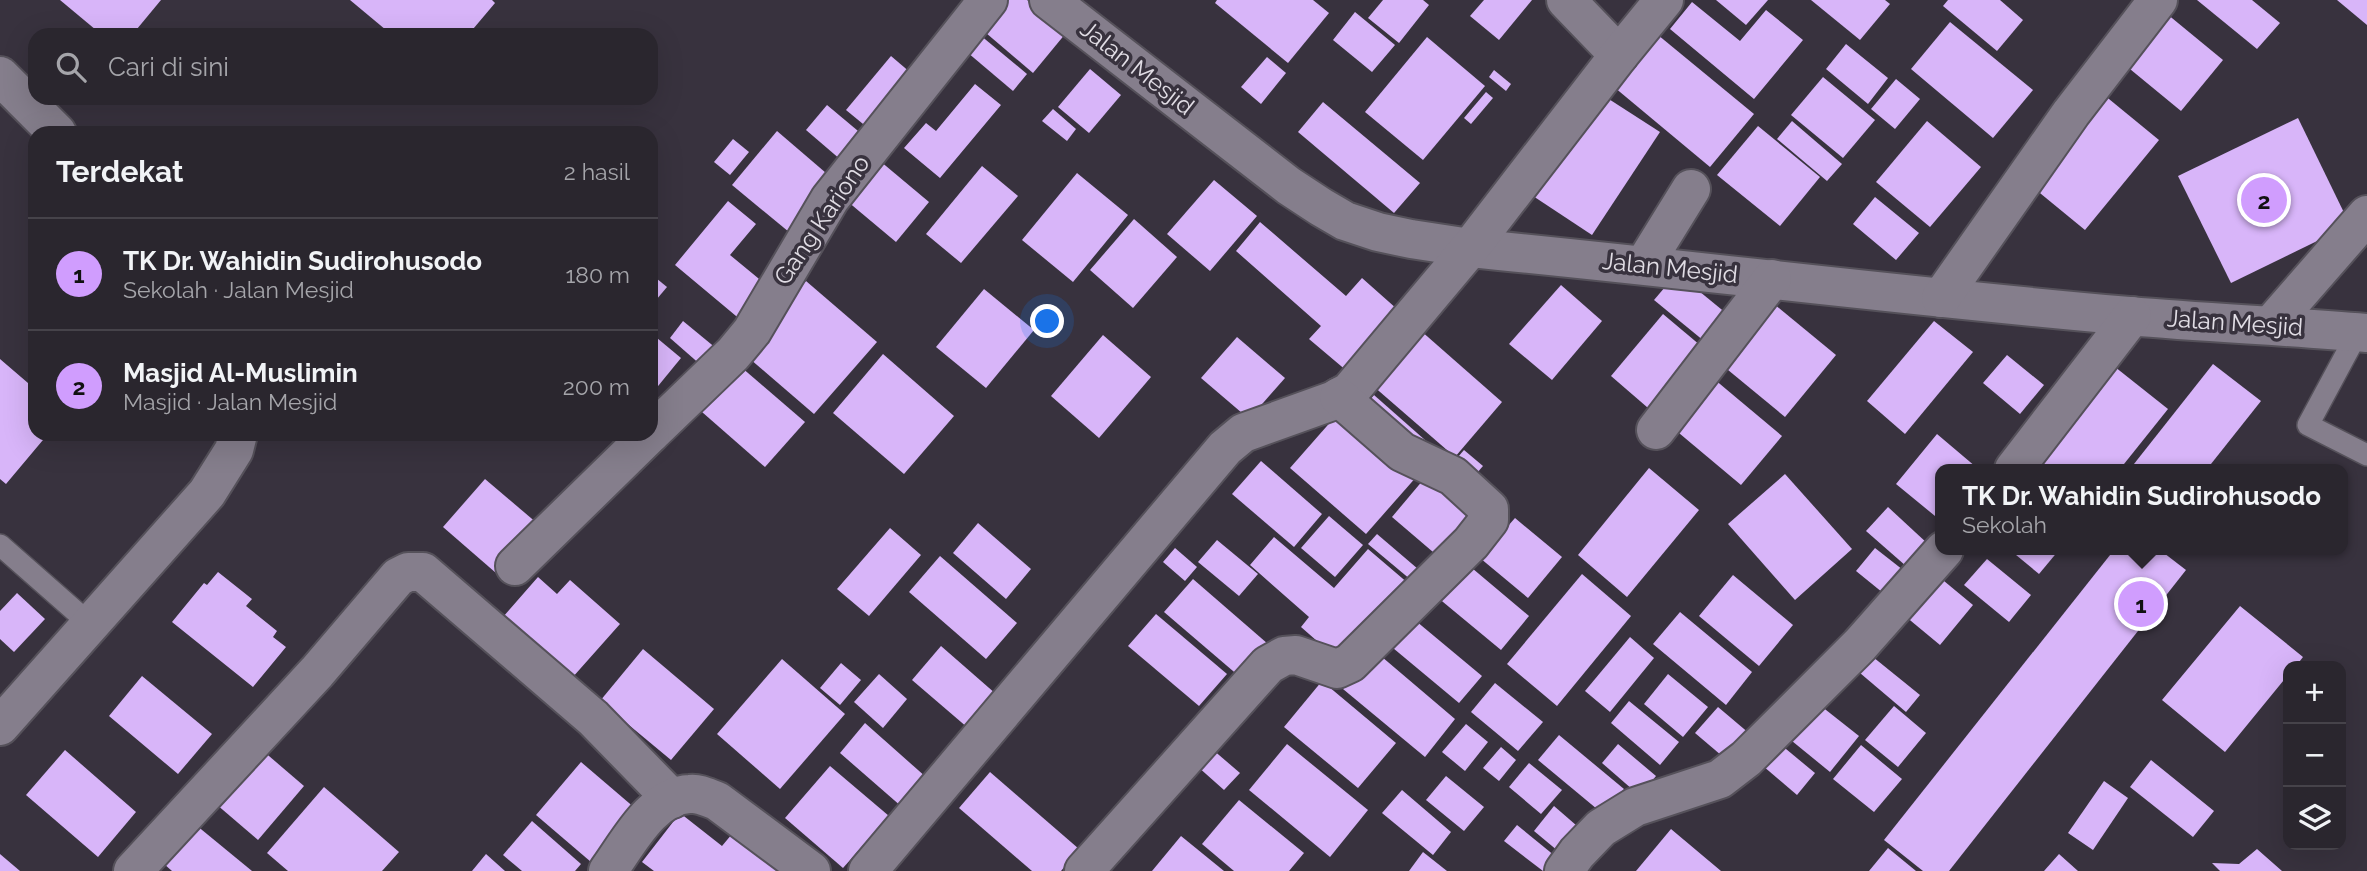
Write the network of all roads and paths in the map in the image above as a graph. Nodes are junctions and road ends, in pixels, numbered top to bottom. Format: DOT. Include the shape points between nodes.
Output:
graph roads {
  1 [pos="988,0"];
  2 [pos="1049,0"];
  3 [pos="1566,0"];
  4 [pos="1664,0"];
  5 [pos="2158,0"];
  6 [pos="1619,55"];
  7 [pos="0,76"];
  8 [pos="28,104"];
  9 [pos="29,105"];
  10 [pos="50,126"];
  11 [pos="1691,189"];
  12 [pos="2367,215"];
  13 [pos="1470,247"];
  14 [pos="1644,265"];
  15 [pos="1772,279"];
  16 [pos="1941,298"];
  17 [pos="2132,316"];
  18 [pos="2272,324"];
  19 [pos="2363,333"];
  20 [pos="1339,397"];
  21 [pos="658,427"];
  22 [pos="1656,430"];
  23 [pos="236,441"];
  24 [pos="644,441"];
  25 [pos="2367,455"];
  26 [pos="2018,464"];
  27 [pos="0,545"];
  28 [pos="1940,555"];
  29 [pos="515,566"];
  30 [pos="91,625"];
  31 [pos="0,726"];
  32 [pos="672,799"];
  33 [pos="133,871"];
  34 [pos="608,871"];
  35 [pos="811,871"];
  36 [pos="868,871"];
  37 [pos="1084,871"];
  38 [pos="1564,871"];
  1 -- 21 [label="street, Gang Kariono" via="830,199 752,331"];
  2 -- 13 [label="street, Jalan Mesjid" via="1321,207 1378,232"];
  3 -- 6 [label="street"];
  4 -- 6 [label="street"];
  5 -- 16 [label="street" via="2071,113"];
  6 -- 13 [label="street"];
  7 -- 8 [label="street"];
  9 -- 10 [label="street"];
  11 -- 14 [label="street"];
  12 -- 18 [label="street"];
  13 -- 14 [label="street, Jalan Mesjid"];
  13 -- 20 [label="street" via="1350,391"];
  14 -- 15 [label="street, Jalan Mesjid"];
  15 -- 16 [label="street, Jalan Mesjid"];
  15 -- 22 [label="street"];
  16 -- 17 [label="street, Jalan Mesjid"];
  17 -- 18 [label="street, Jalan Mesjid"];
  17 -- 26 [label="street"];
  18 -- 19 [label="street, Jalan Mesjid"];
  19 -- 25 [label="lane" via="2308,425"];
  20 -- 36 [label="street" via="1243,433 1225,448"];
  20 -- 37 [label="street" via="1402,453 1453,476 1489,509 1489,520 1350,663 1337,668 1288,655 1268,665"];
  23 -- 30 [label="street" via="207,493"];
  24 -- 29 [label="street, Gang Kariono"];
  27 -- 30 [label="lane"];
  28 -- 38 [label="street" via="1860,645 1746,759 1720,779 1635,807 1601,828"];
  30 -- 31 [label="street"];
  32 -- 33 [label="street" via="563,692 422,572 408,572 398,577"];
  32 -- 34 [label="street" via="647,817"];
  32 -- 35 [label="street" via="689,793 717,801"];
}
